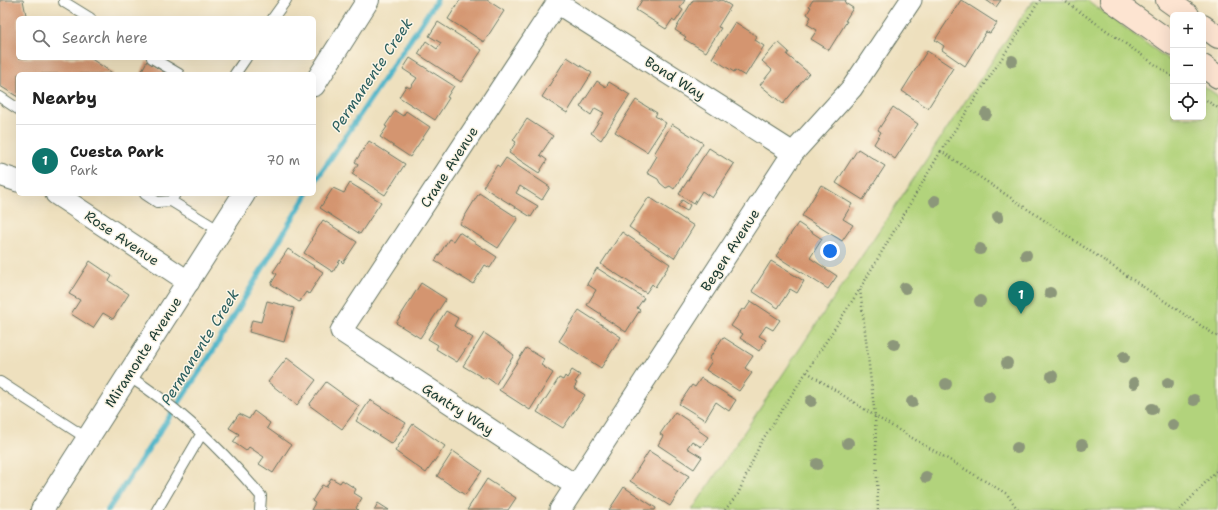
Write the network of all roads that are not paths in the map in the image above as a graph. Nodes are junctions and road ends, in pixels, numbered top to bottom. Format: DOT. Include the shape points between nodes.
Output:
graph roads {
  1 [pos="64,0"];
  2 [pos="286,0"];
  3 [pos="368,0"];
  4 [pos="911,0"];
  5 [pos="1112,0"];
  6 [pos="1168,0"];
  7 [pos="557,3"];
  8 [pos="1184,12"];
  9 [pos="87,16"];
  10 [pos="274,16"];
  11 [pos="1206,28"];
  12 [pos="1218,36"];
  13 [pos="1170,42"];
  14 [pos="155,60"];
  15 [pos="245,60"];
  16 [pos="1206,68"];
  17 [pos="176,72"];
  18 [pos="236,72"];
  19 [pos="1218,77"];
  20 [pos="316,82"];
  21 [pos="0,97"];
  22 [pos="16,108"];
  23 [pos="793,153"];
  24 [pos="0,175"];
  25 [pos="16,180"];
  26 [pos="59,196"];
  27 [pos="148,196"];
  28 [pos="243,196"];
  29 [pos="173,197"];
  30 [pos="220,231"];
  31 [pos="189,282"];
  32 [pos="341,331"];
  33 [pos="128,376"];
  34 [pos="0,382"];
  35 [pos="202,433"];
  36 [pos="88,439"];
  37 [pos="576,486"];
  38 [pos="42,510"];
  39 [pos="157,510"];
  40 [pos="260,510"];
  41 [pos="560,510"];
  1 -- 9 [label="lane"];
  2 -- 10 [label="lane"];
  3 -- 20 [label="street"];
  4 -- 23 [label="street, Begen Avenue" via="852,88"];
  5 -- 13 [label="main road"];
  6 -- 8 [label="main road"];
  7 -- 23 [label="street, Bond Way"];
  7 -- 32 [label="street, Crane Avenue"];
  11 -- 12 [label="main road"];
  14 -- 17 [label="lane"];
  15 -- 18 [label="lane"];
  16 -- 19 [label="main road"];
  21 -- 22 [label="lane"];
  23 -- 37 [label="street, Begen Avenue"];
  24 -- 25 [label="street"];
  26 -- 31 [label="street, Rose Avenue"];
  27 -- 29 [label="lane" via="157,202"];
  28 -- 30 [label="street, Miramonte Avenue"];
  29 -- 30 [label="lane"];
  30 -- 31 [label="street, Miramonte Avenue"];
  31 -- 33 [label="street, Miramonte Avenue"];
  32 -- 37 [label="street, Gantry Way"];
  33 -- 35 [label="lane" via="152,391"];
  33 -- 36 [label="street, Miramonte Avenue"];
  34 -- 36 [label="lane"];
  35 -- 39 [label="lane"];
  35 -- 40 [label="lane" via="261,496"];
  36 -- 38 [label="street, Miramonte Avenue"];
  37 -- 41 [label="street, Begen Avenue"];
}
